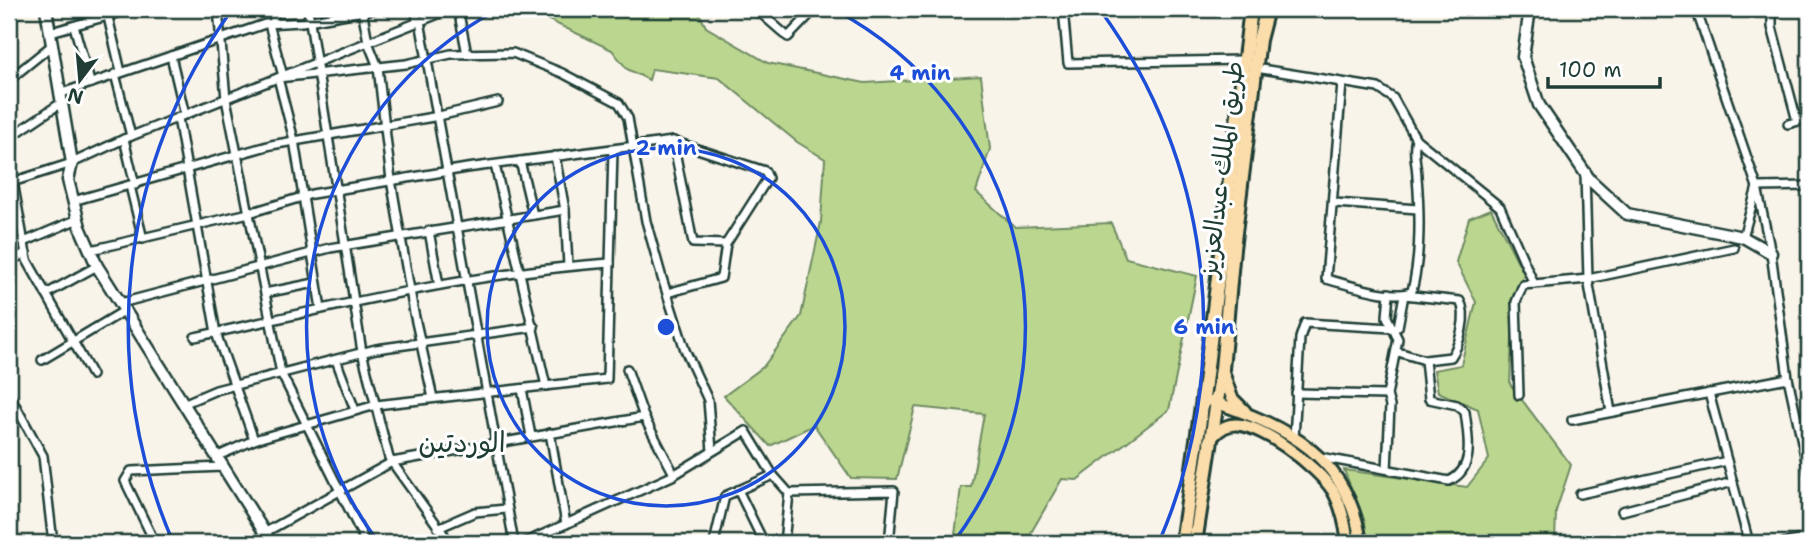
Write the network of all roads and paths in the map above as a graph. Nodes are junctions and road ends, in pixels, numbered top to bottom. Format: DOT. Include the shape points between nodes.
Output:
graph roads {
  1 [pos="46,9"];
  2 [pos="132,9"];
  3 [pos="218,9"];
  4 [pos="271,9"];
  5 [pos="307,9"];
  6 [pos="376,9"];
  7 [pos="416,9"];
  8 [pos="451,9"];
  9 [pos="458,9"];
  10 [pos="756,9"];
  11 [pos="815,9"];
  12 [pos="1063,9"];
  13 [pos="1251,9"];
  14 [pos="1267,9"];
  15 [pos="1530,9"];
  16 [pos="1696,9"];
  17 [pos="1772,9"];
  18 [pos="362,10"];
  19 [pos="108,17"];
  20 [pos="309,20"];
  21 [pos="419,22"];
  22 [pos="272,24"];
  23 [pos="74,26"];
  24 [pos="51,33"];
  25 [pos="222,39"];
  26 [pos="368,42"];
  27 [pos="51,46"];
  28 [pos="467,54"];
  29 [pos="172,56"];
  30 [pos="1242,60"];
  31 [pos="427,61"];
  32 [pos="316,63"];
  33 [pos="377,67"];
  34 [pos="1256,68"];
  35 [pos="118,73"];
  36 [pos="318,76"];
  37 [pos="280,77"];
  38 [pos="9,80"];
  39 [pos="90,82"];
  40 [pos="1342,83"];
  41 [pos="60,98"];
  42 [pos="226,99"];
  43 [pos="498,102"];
  44 [pos="182,116"];
  45 [pos="439,116"];
  46 [pos="1809,118"];
  47 [pos="386,124"];
  48 [pos="327,134"];
  49 [pos="9,138"];
  50 [pos="127,138"];
  51 [pos="1416,139"];
  52 [pos="294,140"];
  53 [pos="673,141"];
  54 [pos="632,147"];
  55 [pos="612,150"];
  56 [pos="237,155"];
  57 [pos="555,156"];
  58 [pos="9,159"];
  59 [pos="520,161"];
  60 [pos="72,163"];
  61 [pos="495,165"];
  62 [pos="188,170"];
  63 [pos="448,171"];
  64 [pos="1585,173"];
  65 [pos="391,180"];
  66 [pos="11,183"];
  67 [pos="132,186"];
  68 [pos="1757,187"];
  69 [pos="1809,187"];
  70 [pos="336,190"];
  71 [pos="304,196"];
  72 [pos="74,201"];
  73 [pos="1335,203"];
  74 [pos="1418,209"];
  75 [pos="565,210"];
  76 [pos="249,214"];
  77 [pos="533,215"];
  78 [pos="508,218"];
  79 [pos="78,219"];
  80 [pos="198,225"];
  81 [pos="457,226"];
  82 [pos="429,231"];
  83 [pos="401,236"];
  84 [pos="1743,237"];
  85 [pos="143,239"];
  86 [pos="24,242"];
  87 [pos="726,244"];
  88 [pos="345,245"];
  89 [pos="1734,248"];
  90 [pos="91,250"];
  91 [pos="311,252"];
  92 [pos="26,253"];
  93 [pos="1771,253"];
  94 [pos="9,261"];
  95 [pos="610,263"];
  96 [pos="97,266"];
  97 [pos="260,266"];
  98 [pos="568,266"];
  99 [pos="521,273"];
  100 [pos="207,279"];
  101 [pos="1588,279"];
  102 [pos="466,281"];
  103 [pos="315,283"];
  104 [pos="1534,284"];
  105 [pos="439,285"];
  106 [pos="410,290"];
  107 [pos="265,293"];
  108 [pos="667,293"];
  109 [pos="1390,293"];
  110 [pos="46,294"];
  111 [pos="1404,295"];
  112 [pos="354,300"];
  113 [pos="123,307"];
  114 [pos="321,309"];
  115 [pos="271,320"];
  116 [pos="534,327"];
  117 [pos="1392,328"];
  118 [pos="216,333"];
  119 [pos="474,335"];
  120 [pos="195,337"];
  121 [pos="74,342"];
  122 [pos="421,342"];
  123 [pos="362,352"];
  124 [pos="1398,352"];
  125 [pos="42,360"];
  126 [pos="336,360"];
  127 [pos="1425,360"];
  128 [pos="627,369"];
  129 [pos="1222,369"];
  130 [pos="281,373"];
  131 [pos="92,375"];
  132 [pos="1788,378"];
  133 [pos="234,385"];
  134 [pos="546,386"];
  135 [pos="522,389"];
  136 [pos="488,393"];
  137 [pos="1296,393"];
  138 [pos="1709,393"];
  139 [pos="9,394"];
  140 [pos="1387,395"];
  141 [pos="1519,395"];
  142 [pos="433,398"];
  143 [pos="183,404"];
  144 [pos="376,405"];
  145 [pos="1208,407"];
  146 [pos="355,410"];
  147 [pos="1611,412"];
  148 [pos="1250,415"];
  149 [pos="644,417"];
  150 [pos="1572,419"];
  151 [pos="306,424"];
  152 [pos="1243,426"];
  153 [pos="550,433"];
  154 [pos="531,436"];
  155 [pos="1294,438"];
  156 [pos="254,440"];
  157 [pos="1209,440"];
  158 [pos="497,443"];
  159 [pos="712,451"];
  160 [pos="1320,457"];
  161 [pos="1727,461"];
  162 [pos="219,462"];
  163 [pos="393,462"];
  164 [pos="1387,469"];
  165 [pos="674,474"];
  166 [pos="1809,474"];
  167 [pos="773,475"];
  168 [pos="1733,482"];
  169 [pos="738,490"];
  170 [pos="789,493"];
  171 [pos="339,494"];
  172 [pos="1580,494"];
  173 [pos="506,509"];
  174 [pos="1622,511"];
  175 [pos="566,524"];
  176 [pos="438,528"];
  177 [pos="264,533"];
  178 [pos="52,534"];
  179 [pos="1809,538"];
  180 [pos="155,543"];
  181 [pos="271,543"];
  182 [pos="366,543"];
  183 [pos="450,543"];
  184 [pos="514,543"];
  185 [pos="524,543"];
  186 [pos="714,543"];
  187 [pos="764,543"];
  188 [pos="785,543"];
  189 [pos="889,543"];
  190 [pos="1182,543"];
  191 [pos="1195,543"];
  192 [pos="1348,543"];
  193 [pos="1361,543"];
  194 [pos="1749,543"];
  195 [pos="1784,543"];
  1 -- 24 [label="street"];
  2 -- 19 [label="street"];
  3 -- 25 [label="street"];
  4 -- 22 [label="street"];
  5 -- 20 [label="street"];
  6 -- 18 [label="street"];
  7 -- 21 [label="street"];
  8 -- 21 [label="street"];
  9 -- 28 [label="street"];
  10 -- 11 [label="street" via="788,37"];
  12 -- 30 [label="street" via="1068,63"];
  13 -- 30 [label="highway, طريق الملك عبدالعزيز"];
  14 -- 34 [label="highway, طريق الملك عبدالعزيز"];
  15 -- 64 [label="street" via="1523,57 1539,105"];
  16 -- 68 [label="street"];
  17 -- 46 [label="street" via="1793,123"];
  18 -- 20 [label="street"];
  18 -- 26 [label="street"];
  19 -- 23 [label="street"];
  19 -- 35 [label="street"];
  20 -- 22 [label="street"];
  20 -- 32 [label="street"];
  21 -- 26 [label="street"];
  21 -- 31 [label="street"];
  22 -- 25 [label="street"];
  22 -- 37 [label="street"];
  23 -- 24 [label="street"];
  23 -- 39 [label="street"];
  24 -- 27 [label="street"];
  25 -- 29 [label="street"];
  25 -- 42 [label="street"];
  26 -- 32 [label="street"];
  26 -- 33 [label="street"];
  27 -- 38 [label="street"];
  27 -- 41 [label="street"];
  28 -- 31 [label="street"];
  28 -- 54 [label="street" via="513,53 619,103 628,118"];
  29 -- 35 [label="street"];
  29 -- 44 [label="street"];
  30 -- 145 [label="highway, طريق الملك عبدالعزيز"];
  31 -- 33 [label="street"];
  31 -- 45 [label="street"];
  32 -- 36 [label="street"];
  32 -- 37 [label="street"];
  33 -- 36 [label="street"];
  33 -- 47 [label="street"];
  34 -- 40 [label="street"];
  34 -- 129 [label="highway, طريق الملك عبدالعزيز"];
  35 -- 39 [label="street"];
  35 -- 50 [label="street"];
  36 -- 37 [label="street"];
  36 -- 48 [label="street"];
  37 -- 42 [label="street"];
  37 -- 52 [label="street"];
  39 -- 41 [label="street"];
  40 -- 51 [label="street" via="1378,88 1392,98"];
  40 -- 73 [label="street"];
  41 -- 49 [label="street"];
  41 -- 60 [label="street"];
  42 -- 44 [label="street"];
  42 -- 56 [label="street"];
  43 -- 45 [label="street"];
  44 -- 50 [label="street"];
  44 -- 62 [label="street"];
  45 -- 47 [label="street"];
  45 -- 63 [label="street"];
  47 -- 48 [label="street"];
  47 -- 65 [label="street"];
  48 -- 52 [label="street"];
  48 -- 70 [label="street"];
  50 -- 60 [label="street"];
  50 -- 67 [label="street"];
  51 -- 74 [label="street"];
  51 -- 104 [label="street" via="1500,207"];
  52 -- 56 [label="street"];
  52 -- 71 [label="street"];
  53 -- 54 [label="street"];
  53 -- 87 [label="street" via="693,243"];
  53 -- 87 [label="street" via="765,171 768,178"];
  54 -- 55 [label="street"];
  54 -- 108 [label="street" via="646,221"];
  55 -- 57 [label="street"];
  55 -- 95 [label="street"];
  56 -- 62 [label="street"];
  56 -- 76 [label="street"];
  57 -- 59 [label="street"];
  57 -- 75 [label="street"];
  58 -- 66 [label="street"];
  59 -- 61 [label="street"];
  59 -- 77 [label="street"];
  60 -- 66 [label="street"];
  60 -- 72 [label="street" via="68,180"];
  61 -- 63 [label="street"];
  61 -- 78 [label="street"];
  62 -- 67 [label="street"];
  62 -- 80 [label="street"];
  63 -- 65 [label="street"];
  63 -- 81 [label="street"];
  64 -- 84 [label="street" via="1628,214"];
  64 -- 101 [label="street"];
  65 -- 70 [label="street"];
  65 -- 83 [label="street"];
  66 -- 86 [label="street"];
  67 -- 72 [label="street"];
  67 -- 85 [label="street"];
  68 -- 69 [label="street"];
  68 -- 84 [label="street"];
  68 -- 93 [label="street"];
  70 -- 71 [label="street"];
  70 -- 88 [label="street"];
  71 -- 76 [label="street"];
  71 -- 91 [label="street"];
  72 -- 79 [label="street"];
  73 -- 74 [label="street"];
  73 -- 109 [label="street" via="1326,279"];
  74 -- 111 [label="street" via="1417,272 1412,291"];
  75 -- 77 [label="street"];
  75 -- 98 [label="street"];
  76 -- 80 [label="street"];
  76 -- 97 [label="street"];
  77 -- 78 [label="street"];
  78 -- 81 [label="street"];
  78 -- 99 [label="street"];
  79 -- 86 [label="street"];
  79 -- 90 [label="street"];
  80 -- 85 [label="street"];
  80 -- 100 [label="street"];
  81 -- 82 [label="street"];
  81 -- 102 [label="street"];
  82 -- 83 [label="street"];
  82 -- 105 [label="street"];
  83 -- 88 [label="street"];
  83 -- 106 [label="street"];
  84 -- 93 [label="street"];
  85 -- 90 [label="street"];
  86 -- 92 [label="street"];
  87 -- 108 [label="street" via="721,278"];
  88 -- 91 [label="street"];
  88 -- 112 [label="street"];
  89 -- 101 [label="street"];
  90 -- 96 [label="street"];
  91 -- 97 [label="street"];
  91 -- 103 [label="street"];
  92 -- 94 [label="street"];
  92 -- 110 [label="street"];
  93 -- 132 [label="street"];
  95 -- 98 [label="street"];
  95 -- 134 [label="street" via="607,379"];
  96 -- 110 [label="street"];
  96 -- 113 [label="street"];
  97 -- 100 [label="street"];
  97 -- 107 [label="street"];
  98 -- 99 [label="street"];
  99 -- 102 [label="street"];
  99 -- 116 [label="street"];
  100 -- 113 [label="street"];
  100 -- 118 [label="street"];
  101 -- 104 [label="street"];
  101 -- 147 [label="street"];
  102 -- 105 [label="street"];
  102 -- 119 [label="street"];
  103 -- 107 [label="street"];
  103 -- 114 [label="street"];
  104 -- 141 [label="street" via="1523,285 1516,302"];
  105 -- 106 [label="street"];
  106 -- 112 [label="street"];
  106 -- 122 [label="street"];
  107 -- 115 [label="street"];
  108 -- 159 [label="street" via="685,350 708,400"];
  109 -- 111 [label="street"];
  109 -- 117 [label="street" via="1387,317"];
  110 -- 121 [label="street"];
  111 -- 117 [label="street" via="1398,327"];
  111 -- 127 [label="street" via="1449,299 1463,305 1457,348 1451,357"];
  112 -- 114 [label="street"];
  112 -- 123 [label="street"];
  113 -- 121 [label="street"];
  113 -- 143 [label="street"];
  114 -- 115 [label="street"];
  115 -- 118 [label="street"];
  115 -- 130 [label="street"];
  116 -- 119 [label="street"];
  116 -- 134 [label="street"];
  117 -- 124 [label="street"];
  117 -- 137 [label="street" via="1305,323"];
  118 -- 120 [label="street"];
  118 -- 133 [label="street"];
  119 -- 122 [label="street"];
  119 -- 136 [label="street"];
  121 -- 125 [label="street"];
  121 -- 131 [label="street"];
  122 -- 123 [label="street"];
  122 -- 142 [label="street"];
  123 -- 126 [label="street"];
  123 -- 144 [label="street"];
  124 -- 127 [label="street"];
  124 -- 140 [label="street"];
  126 -- 130 [label="street"];
  126 -- 146 [label="street"];
  127 -- 164 [label="street" via="1429,399 1457,405 1465,412 1466,466 1459,477 1449,481"];
  128 -- 149 [label="street"];
  129 -- 145 [label="highway, طريق الملك عبدالعزيز"];
  129 -- 148 [label="main road" via="1232,398"];
  130 -- 133 [label="street"];
  130 -- 151 [label="street"];
  132 -- 138 [label="street"];
  132 -- 166 [label="street"];
  133 -- 143 [label="street"];
  133 -- 156 [label="street"];
  134 -- 135 [label="street"];
  135 -- 136 [label="street"];
  135 -- 154 [label="street"];
  136 -- 142 [label="street"];
  136 -- 158 [label="street"];
  137 -- 140 [label="street"];
  137 -- 155 [label="street"];
  138 -- 147 [label="street"];
  138 -- 161 [label="street"];
  139 -- 178 [label="street" via="43,456"];
  140 -- 164 [label="street"];
  142 -- 144 [label="street"];
  143 -- 162 [label="street"];
  144 -- 146 [label="street"];
  144 -- 163 [label="street"];
  145 -- 148 [label="main road"];
  145 -- 152 [label="main road"];
  145 -- 157 [label="highway, طريق الملك عبدالعزيز"];
  145 -- 190 [label="highway, طريق الملك عبدالعزيز"];
  146 -- 151 [label="street"];
  147 -- 150 [label="street"];
  148 -- 155 [label="main road"];
  149 -- 153 [label="street"];
  149 -- 165 [label="street"];
  151 -- 156 [label="street"];
  151 -- 171 [label="street"];
  152 -- 157 [label="main road" via="1225,427"];
  152 -- 192 [label="main road" via="1294,453 1318,473 1334,492"];
  153 -- 154 [label="street"];
  153 -- 175 [label="street"];
  154 -- 158 [label="street"];
  155 -- 160 [label="main road"];
  156 -- 162 [label="street"];
  157 -- 191 [label="highway, طريق الملك عبدالعزيز"];
  158 -- 163 [label="street"];
  158 -- 173 [label="street"];
  159 -- 165 [label="street"];
  159 -- 167 [label="street" via="746,431"];
  160 -- 164 [label="street"];
  160 -- 193 [label="main road" via="1351,499"];
  161 -- 168 [label="street"];
  161 -- 172 [label="street"];
  162 -- 177 [label="street"];
  162 -- 180 [label="street" via="127,474 125,481"];
  163 -- 171 [label="street"];
  163 -- 176 [label="street"];
  165 -- 175 [label="street"];
  167 -- 169 [label="street"];
  167 -- 170 [label="street"];
  168 -- 174 [label="street"];
  168 -- 194 [label="street"];
  169 -- 186 [label="street" via="724,496"];
  169 -- 187 [label="street"];
  170 -- 188 [label="street"];
  170 -- 189 [label="street" via="894,491"];
  171 -- 177 [label="street"];
  171 -- 182 [label="street"];
  173 -- 176 [label="street" via="475,512"];
  173 -- 184 [label="street"];
  175 -- 185 [label="street"];
  176 -- 183 [label="street"];
  177 -- 181 [label="street"];
  179 -- 195 [label="street"];
}
